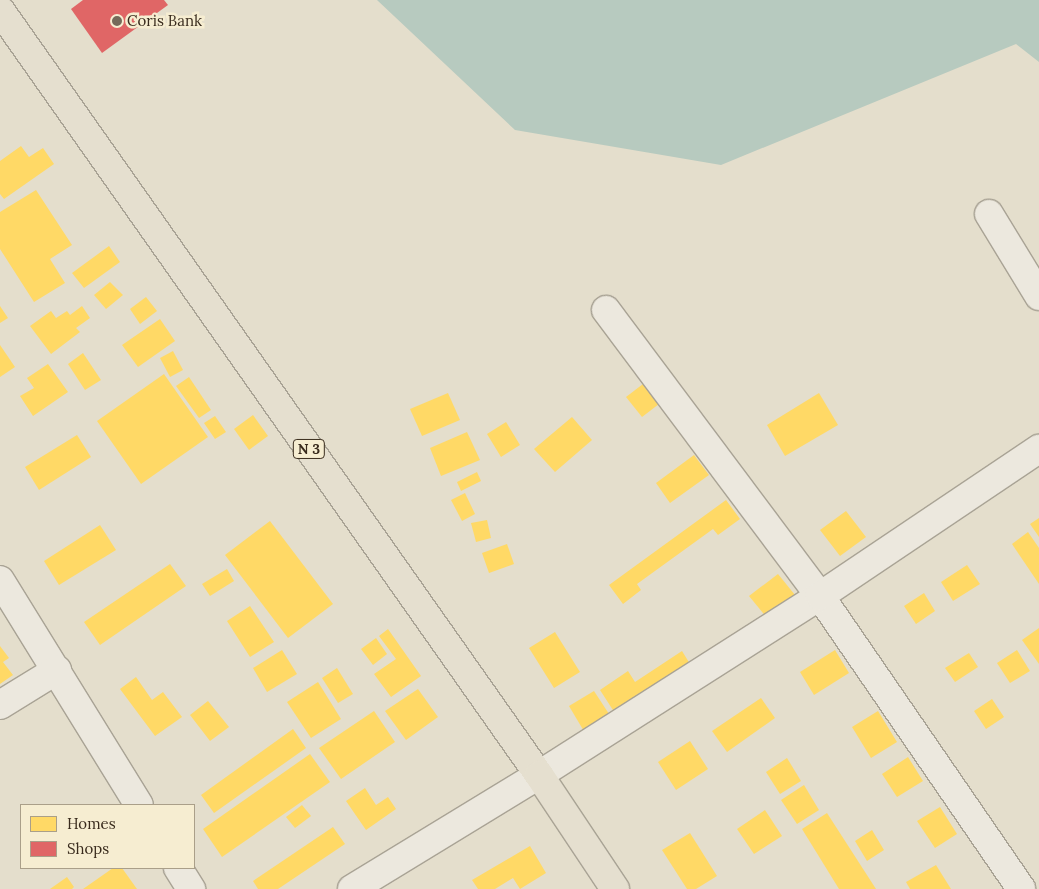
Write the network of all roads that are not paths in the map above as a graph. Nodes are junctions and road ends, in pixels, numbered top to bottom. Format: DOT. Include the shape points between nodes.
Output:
graph roads {
  1 [pos="0,10"];
  2 [pos="989,214"];
  3 [pos="1039,296"];
  4 [pos="606,310"];
  5 [pos="1039,449"];
  6 [pos="0,580"];
  7 [pos="820,596"];
  8 [pos="57,670"];
  9 [pos="0,705"];
  10 [pos="539,775"];
  11 [pos="138,804"];
  12 [pos="179,869"];
  13 [pos="191,889"];
  14 [pos="352,889"];
  15 [pos="615,889"];
  16 [pos="1021,889"];
  1 -- 10 [label="main road, N 3"];
  2 -- 3 [label="street"];
  4 -- 7 [label="street"];
  5 -- 7 [label="street"];
  6 -- 8 [label="street"];
  7 -- 10 [label="street"];
  7 -- 16 [label="street"];
  8 -- 9 [label="street"];
  8 -- 11 [label="street"];
  10 -- 14 [label="street"];
  10 -- 15 [label="main road, N 3"];
  12 -- 13 [label="street"];
}
